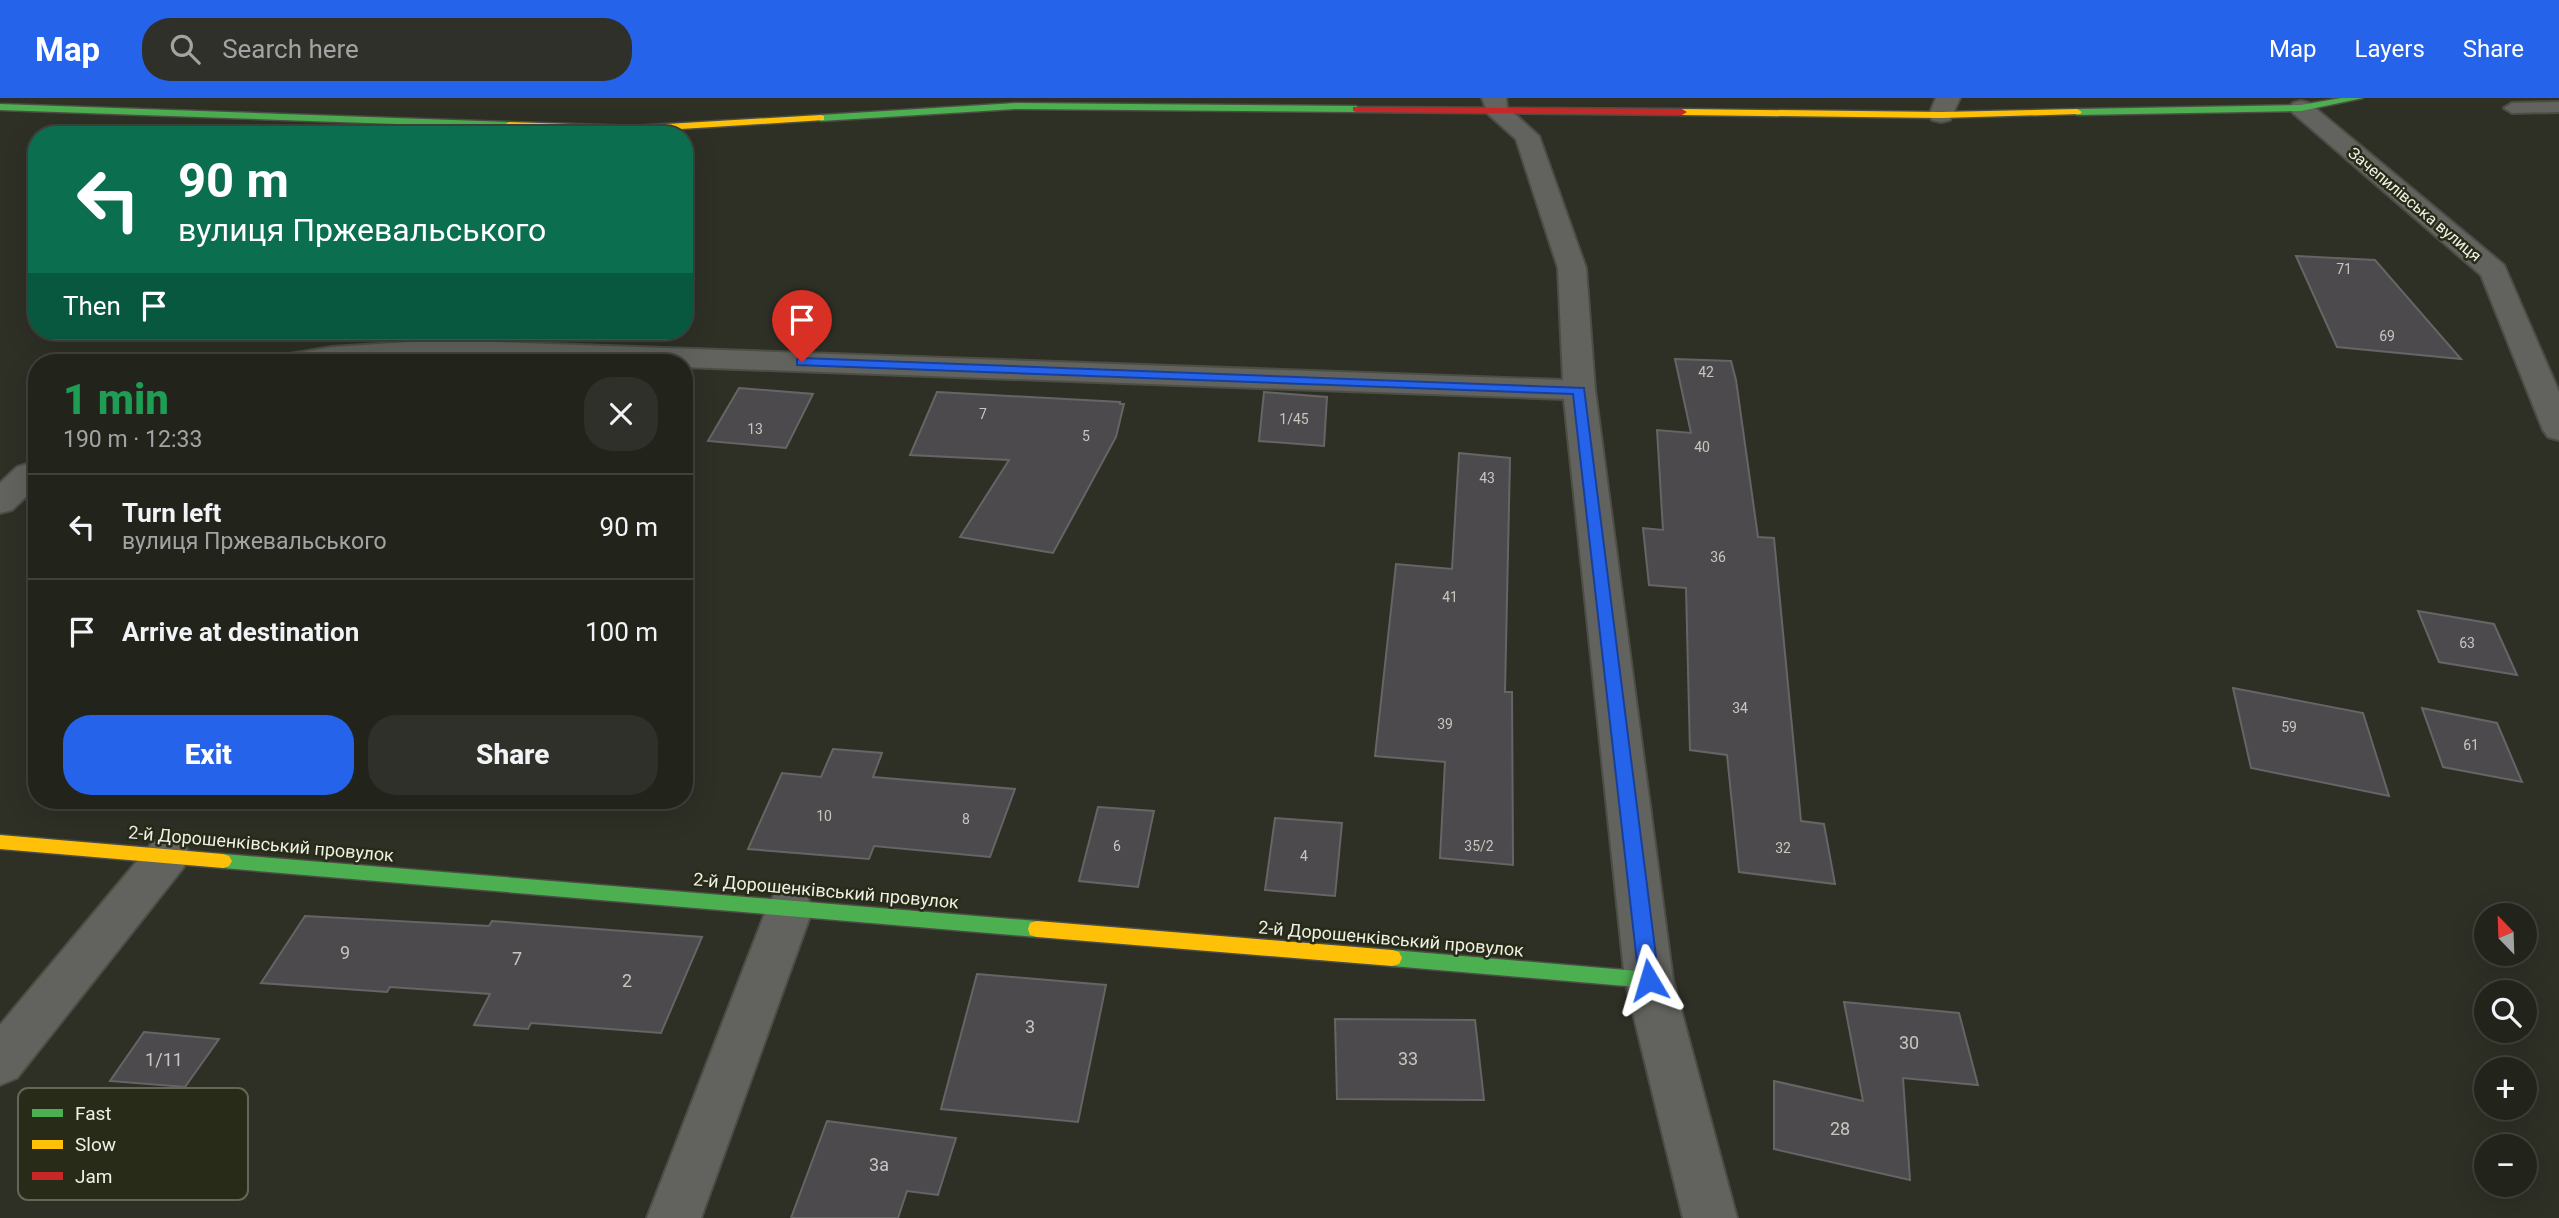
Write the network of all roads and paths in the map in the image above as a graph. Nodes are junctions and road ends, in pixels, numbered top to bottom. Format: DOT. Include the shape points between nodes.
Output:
graph roads {
  1 [pos="2358,98"];
  2 [pos="1495,103"];
  3 [pos="1944,106"];
  4 [pos="0,107"];
  5 [pos="2559,107"];
  6 [pos="2301,108"];
  7 [pos="2512,108"];
  8 [pos="573,126"];
  9 [pos="668,126"];
  10 [pos="363,354"];
  11 [pos="579,354"];
  12 [pos="693,358"];
  13 [pos="1579,390"];
  14 [pos="2559,430"];
  15 [pos="22,472"];
  16 [pos="0,502"];
  17 [pos="0,842"];
  18 [pos="168,855"];
  19 [pos="790,908"];
  20 [pos="1649,980"];
  21 [pos="0,1062"];
  22 [pos="674,1218"];
  23 [pos="1710,1218"];
  1 -- 6 [label="street"];
  2 -- 3 [label="street"];
  2 -- 9 [label="street" via="1016,106"];
  2 -- 13 [label="street" via="1527,135 1572,268"];
  3 -- 6 [label="street"];
  4 -- 8 [label="street"];
  5 -- 7 [label="lane"];
  6 -- 14 [label="street, Зачепилівська вулиця" via="2494,271"];
  10 -- 11 [label="street" via="440,349"];
  12 -- 13 [label="street"];
  13 -- 20 [label="street"];
  15 -- 16 [label="street"];
  17 -- 18 [label="street, 2-й Дорошенківський провулок"];
  18 -- 19 [label="street, 2-й Дорошенківський провулок"];
  18 -- 21 [label="street"];
  19 -- 20 [label="street, 2-й Дорошенківський провулок"];
  19 -- 22 [label="street"];
  20 -- 23 [label="street"];
}
